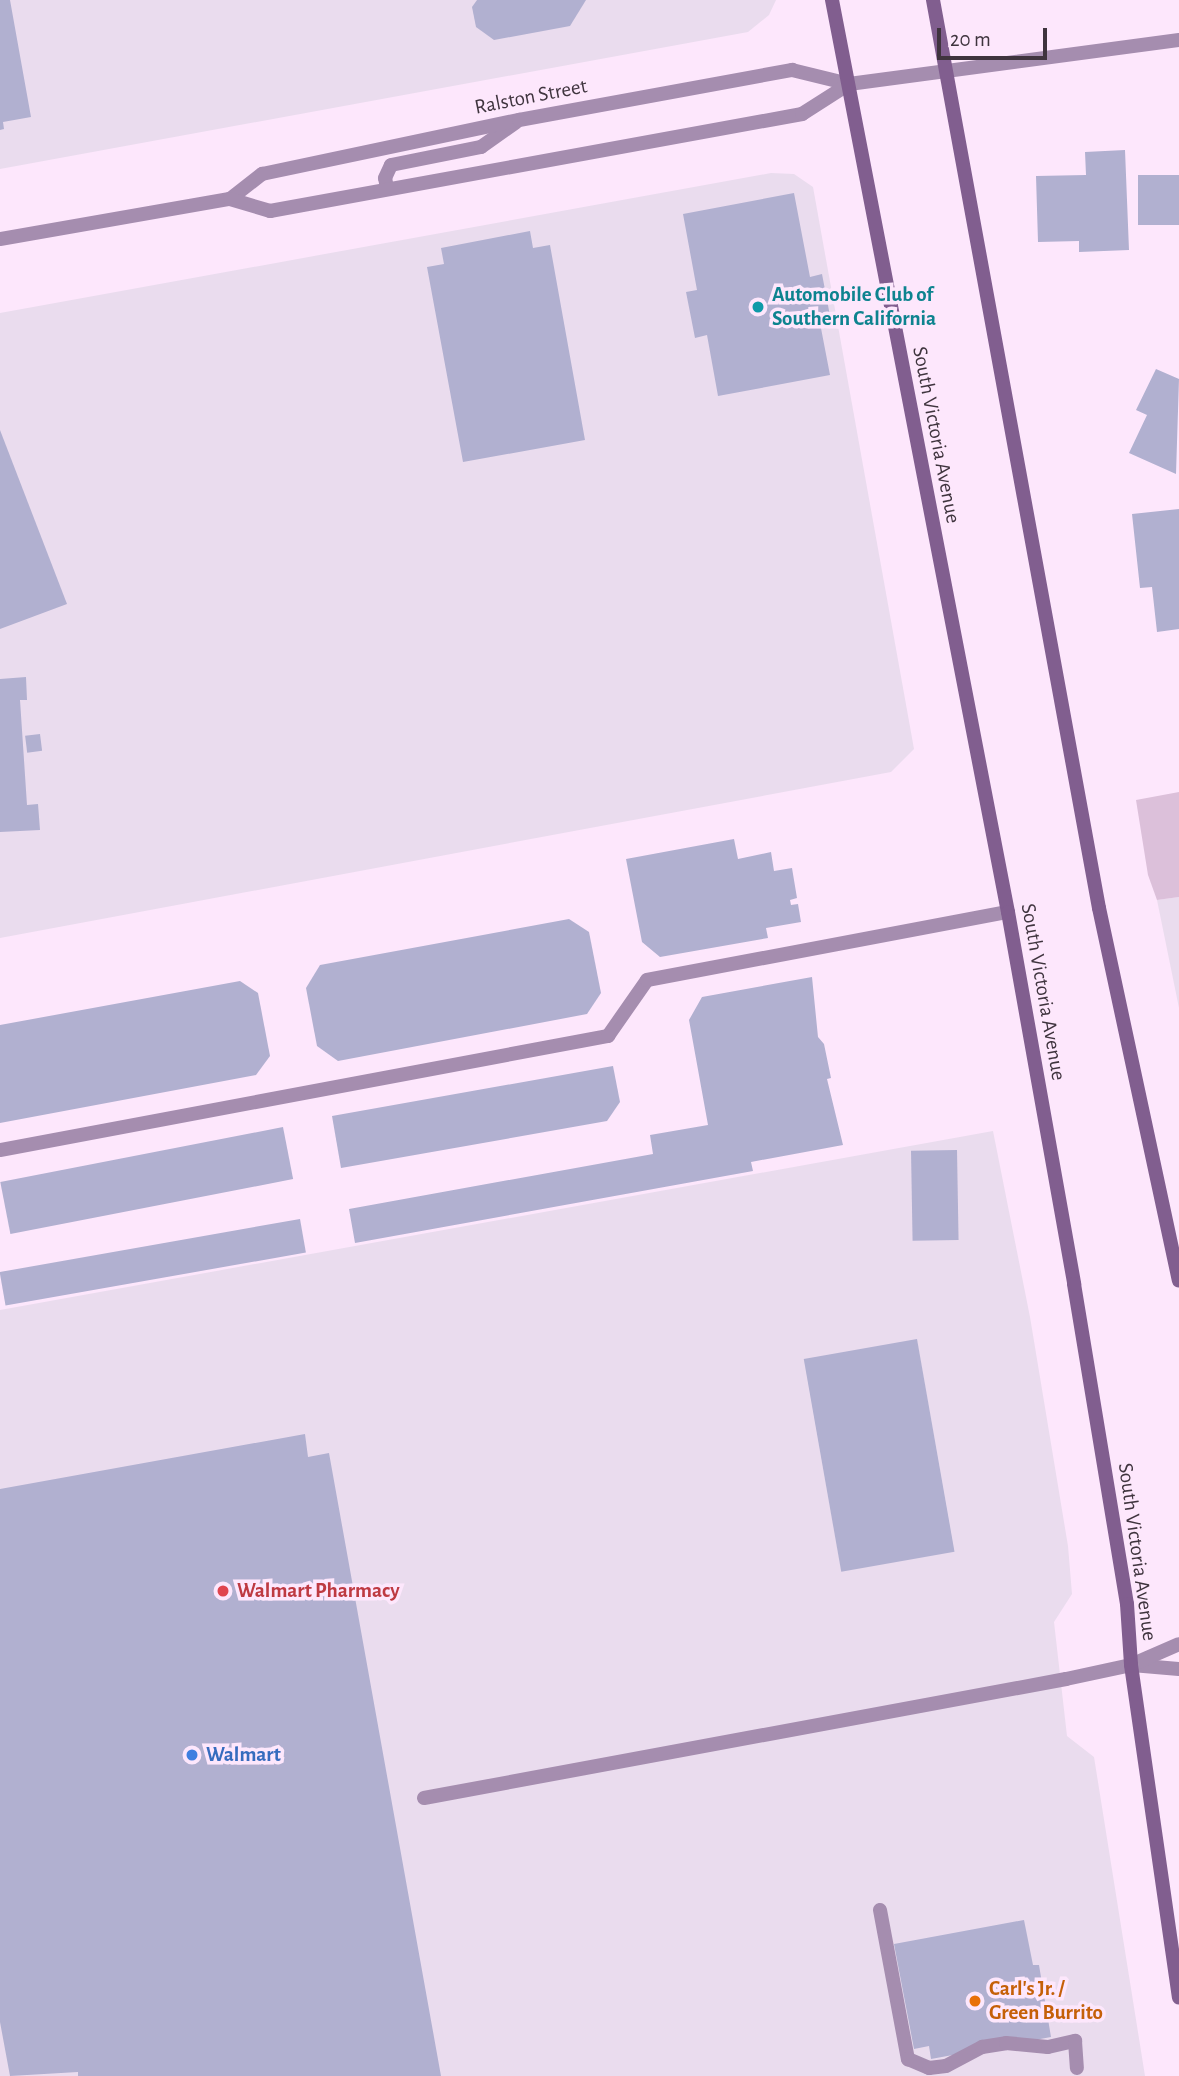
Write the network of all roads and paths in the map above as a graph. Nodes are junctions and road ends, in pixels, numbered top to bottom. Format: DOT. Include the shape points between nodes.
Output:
graph roads {
  1 [pos="832,0"];
  2 [pos="933,0"];
  3 [pos="1179,40"];
  4 [pos="946,69"];
  5 [pos="849,84"];
  6 [pos="519,120"];
  7 [pos="387,188"];
  8 [pos="230,199"];
  9 [pos="0,239"];
  10 [pos="1008,912"];
  11 [pos="0,1150"];
  12 [pos="1179,1281"];
  13 [pos="1179,1644"];
  14 [pos="1131,1665"];
  15 [pos="1179,1669"];
  16 [pos="425,1798"];
  17 [pos="880,1910"];
  18 [pos="1179,1998"];
  19 [pos="1077,2067"];
  1 -- 5 [label="main road, South Victoria Avenue"];
  2 -- 4 [label="main road"];
  3 -- 4 [label="street, Ralston Street"];
  4 -- 5 [label="street, Ralston Street"];
  4 -- 12 [label="main road" via="1099,908"];
  5 -- 6 [label="street, Ralston Street" via="792,70"];
  5 -- 7 [label="street, Ralston Street" via="802,114"];
  5 -- 10 [label="main road, South Victoria Avenue"];
  6 -- 7 [label="street" via="481,147 391,164"];
  6 -- 8 [label="street, Ralston Street" via="262,174"];
  7 -- 8 [label="street, Ralston Street" via="270,211"];
  8 -- 9 [label="street, Ralston Street"];
  10 -- 11 [label="street" via="647,980 608,1036"];
  10 -- 14 [label="main road, South Victoria Avenue" via="1127,1604"];
  13 -- 14 [label="street"];
  14 -- 15 [label="street"];
  14 -- 16 [label="street"];
  14 -- 18 [label="main road, South Victoria Avenue"];
  17 -- 19 [label="street" via="908,2059 929,2067 946,2066 982,2047 1006,2043 1048,2047 1075,2041"];
}
